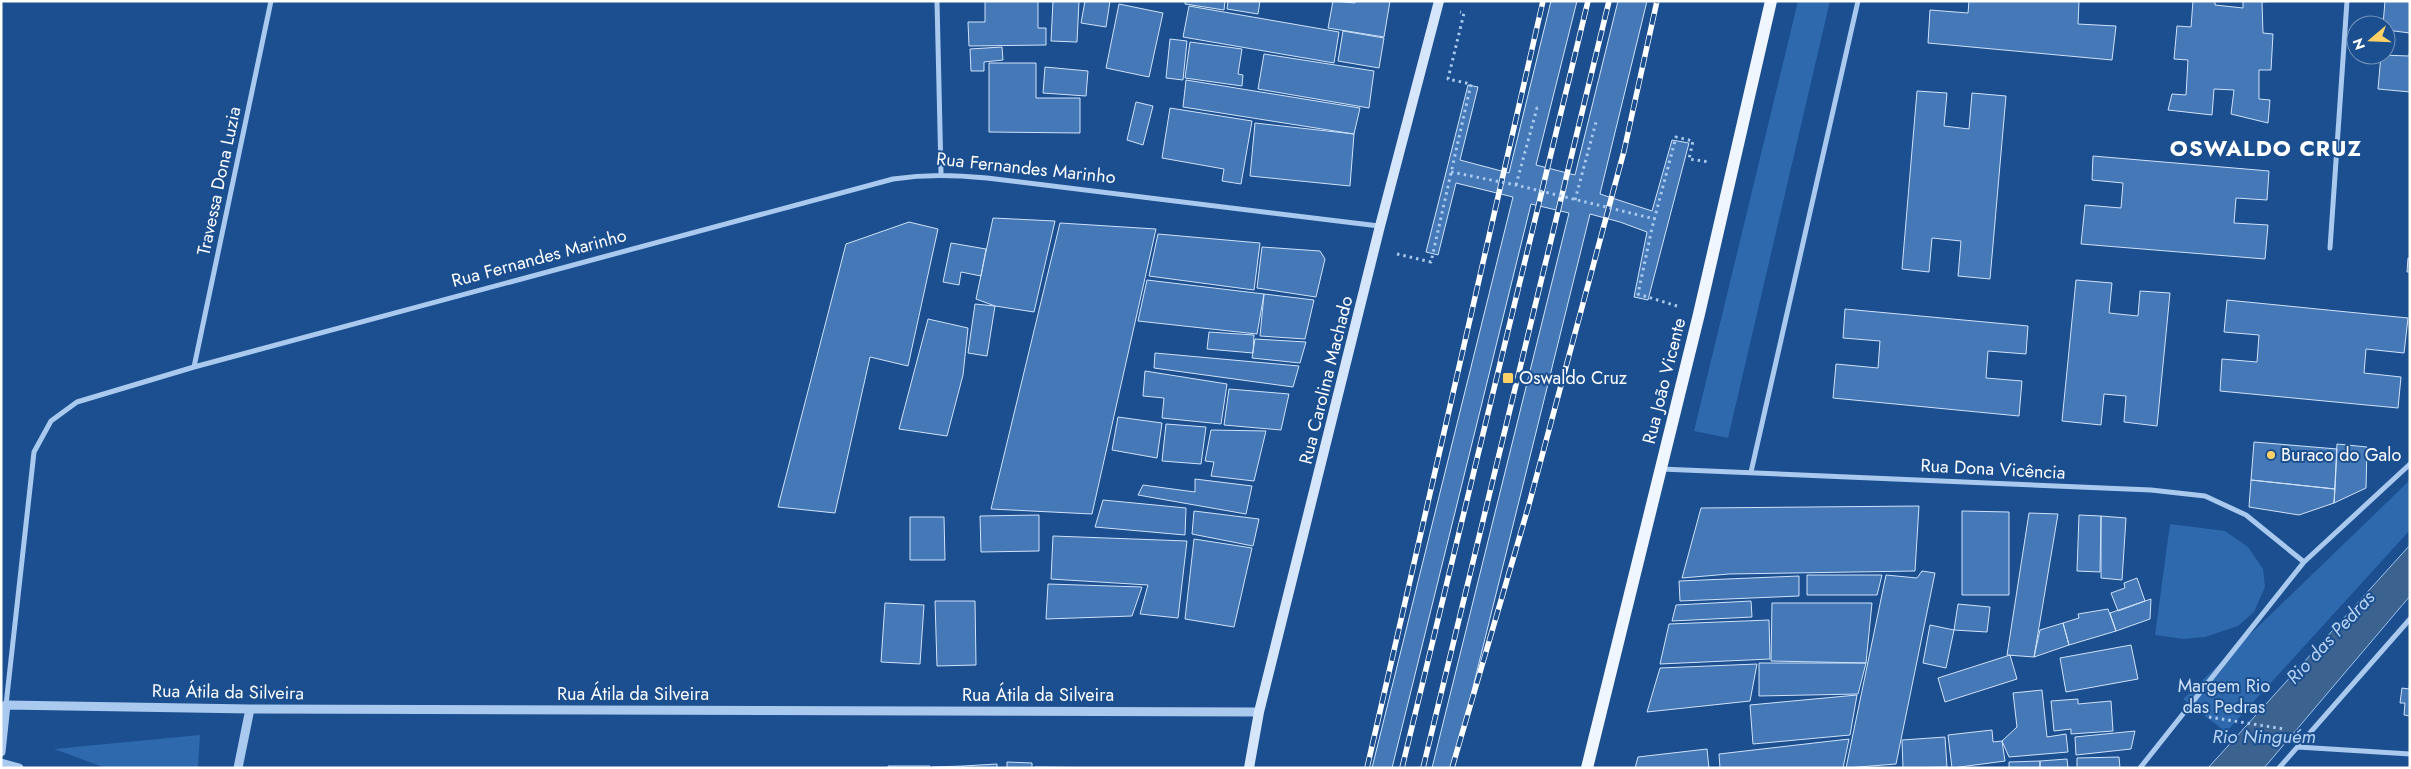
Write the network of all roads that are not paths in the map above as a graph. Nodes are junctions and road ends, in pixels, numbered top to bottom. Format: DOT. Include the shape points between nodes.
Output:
graph roads {
  1 [pos="271,1"];
  2 [pos="937,1"];
  3 [pos="1771,1"];
  4 [pos="1858,1"];
  5 [pos="2347,1"];
  6 [pos="1439,4"];
  7 [pos="941,173"];
  8 [pos="1380,226"];
  9 [pos="2330,248"];
  10 [pos="194,367"];
  11 [pos="2410,464"];
  12 [pos="1660,469"];
  13 [pos="1751,472"];
  14 [pos="2304,562"];
  15 [pos="2410,619"];
  16 [pos="6,705"];
  17 [pos="250,708"];
  18 [pos="1259,712"];
  19 [pos="2298,747"];
  20 [pos="1,752"];
  21 [pos="2410,754"];
  22 [pos="1,763"];
  23 [pos="19,768"];
  24 [pos="238,768"];
  25 [pos="1249,768"];
  26 [pos="1587,768"];
  27 [pos="2140,768"];
  28 [pos="2280,768"];
  1 -- 10 [label="street, Travessa Dona Luzia"];
  2 -- 7 [label="street"];
  3 -- 12 [label="main road, Rua João Vicente"];
  4 -- 13 [label="street"];
  5 -- 9 [label="street"];
  6 -- 8 [label="main road, Rua Carolina Machado"];
  7 -- 8 [label="street, Rua Fernandes Marinho"];
  7 -- 10 [label="street, Rua Fernandes Marinho" via="893,179"];
  8 -- 18 [label="main road, Rua Carolina Machado"];
  10 -- 16 [label="street, Rua Fernandes Marinho" via="77,402 51,421 34,452"];
  11 -- 14 [label="street"];
  12 -- 13 [label="street, Rua Dona Vicência"];
  12 -- 26 [label="main road, Rua João Vicente"];
  13 -- 14 [label="street, Rua Dona Vicência" via="2151,490 2205,496 2246,515"];
  14 -- 27 [label="street"];
  15 -- 19 [label="street"];
  16 -- 17 [label="street, Rua Átila da Silveira"];
  16 -- 20 [label="street, Rua Fernandes Marinho"];
  17 -- 18 [label="street, Rua Átila da Silveira"];
  17 -- 24 [label="street"];
  18 -- 25 [label="main road, Rua Carolina Machado"];
  19 -- 21 [label="street"];
  19 -- 28 [label="street"];
  22 -- 23 [label="street"];
}
